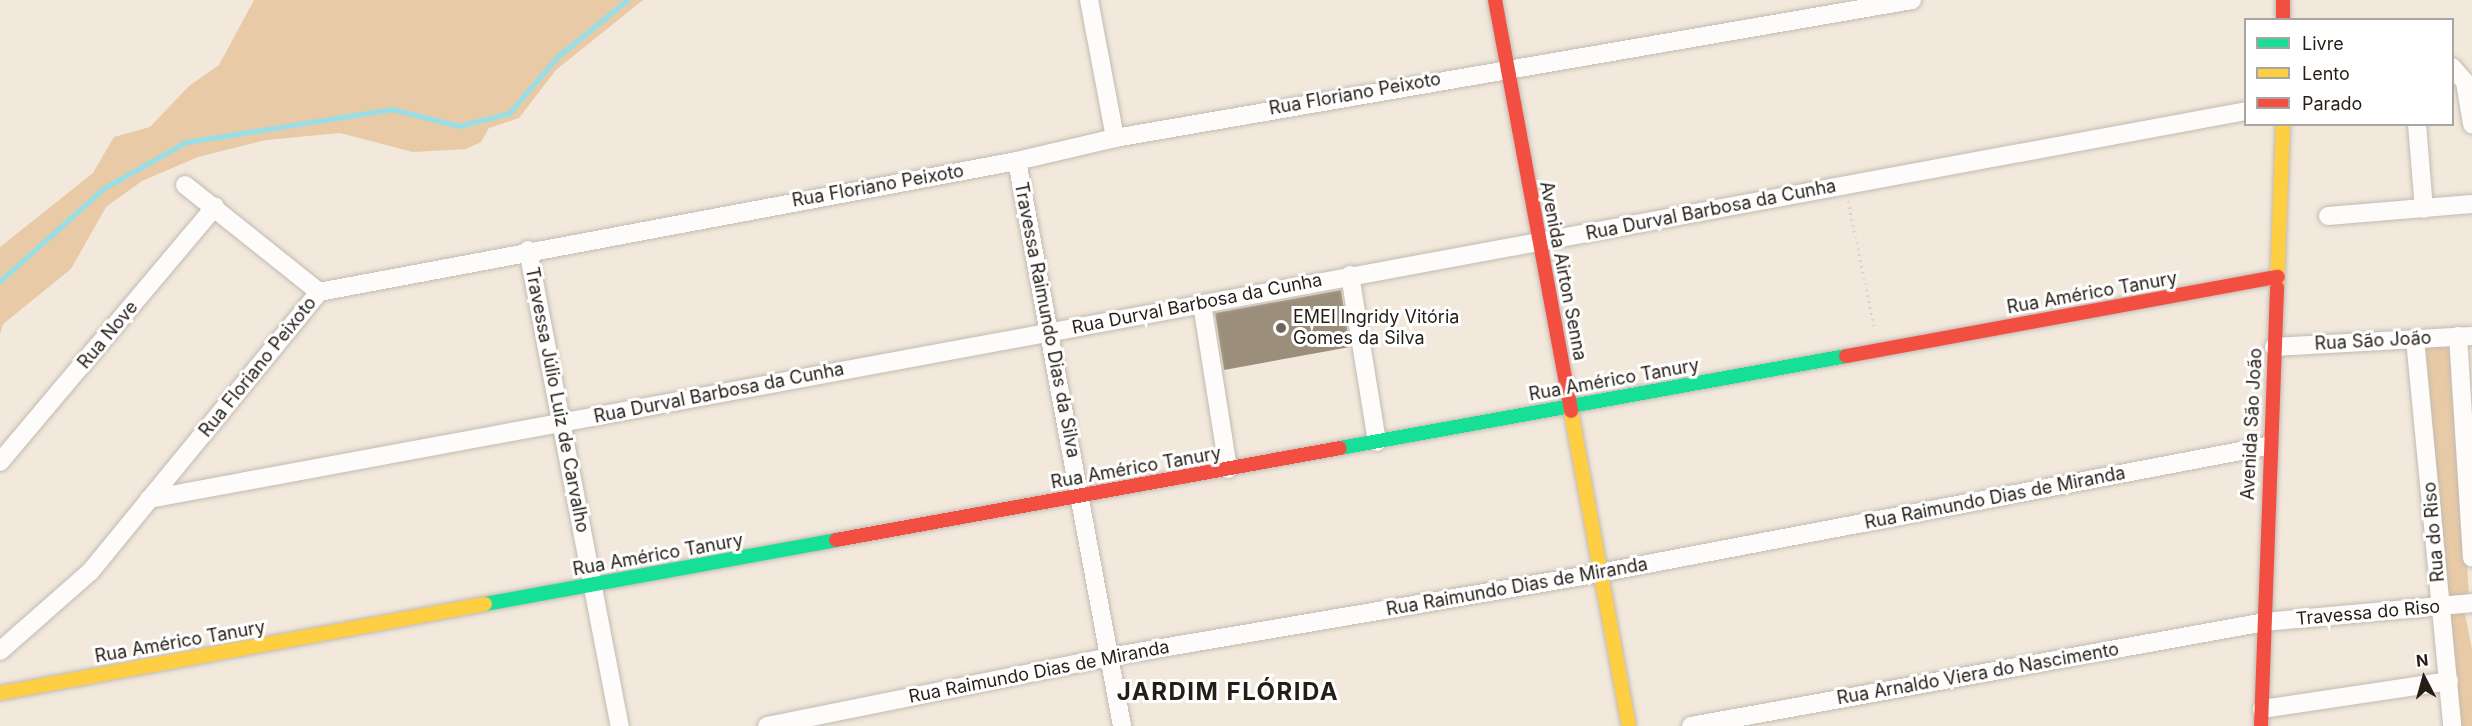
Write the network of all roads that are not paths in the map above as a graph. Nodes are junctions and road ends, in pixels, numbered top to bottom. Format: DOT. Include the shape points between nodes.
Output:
graph roads {
  1 [pos="1089,0"];
  2 [pos="1495,0"];
  3 [pos="1912,0"];
  4 [pos="2283,0"];
  5 [pos="2283,18"];
  6 [pos="1506,67"];
  7 [pos="2454,70"];
  8 [pos="2244,111"];
  9 [pos="2472,124"];
  10 [pos="2283,126"];
  11 [pos="2417,126"];
  12 [pos="1115,138"];
  13 [pos="1017,161"];
  14 [pos="185,185"];
  15 [pos="2472,204"];
  16 [pos="215,207"];
  17 [pos="2424,209"];
  18 [pos="2328,216"];
  19 [pos="1538,242"];
  20 [pos="528,250"];
  21 [pos="1350,275"];
  22 [pos="2278,277"];
  23 [pos="319,292"];
  24 [pos="1202,304"];
  25 [pos="1051,332"];
  26 [pos="2465,336"];
  27 [pos="2415,339"];
  28 [pos="2274,347"];
  29 [pos="1570,406"];
  30 [pos="561,423"];
  31 [pos="1377,442"];
  32 [pos="2267,446"];
  33 [pos="0,462"];
  34 [pos="1228,469"];
  35 [pos="1081,496"];
  36 [pos="149,499"];
  37 [pos="2472,558"];
  38 [pos="1600,573"];
  39 [pos="593,585"];
  40 [pos="2472,603"];
  41 [pos="2441,606"];
  42 [pos="2265,622"];
  43 [pos="0,651"];
  44 [pos="1108,657"];
  45 [pos="2449,681"];
  46 [pos="0,693"];
  47 [pos="2262,718"];
  48 [pos="620,726"];
  49 [pos="767,726"];
  50 [pos="1122,726"];
  51 [pos="1629,726"];
  52 [pos="1691,726"];
  53 [pos="2452,726"];
  1 -- 12 [label="street"];
  2 -- 6 [label="street, Avenida Airton Senna"];
  3 -- 6 [label="street, Rua Floriano Peixoto"];
  4 -- 5 [label="street"];
  6 -- 12 [label="street, Rua Floriano Peixoto"];
  6 -- 19 [label="street, Avenida Airton Senna"];
  7 -- 9 [label="street" via="2464,82"];
  8 -- 19 [label="street, Rua Durval Barbosa da Cunha"];
  10 -- 22 [label="street, Avenida São João"];
  11 -- 17 [label="street"];
  12 -- 13 [label="street, Rua Floriano Peixoto"];
  13 -- 20 [label="street, Rua Floriano Peixoto"];
  13 -- 25 [label="street, Travessa Raimundo Dias da Silva"];
  14 -- 16 [label="street"];
  15 -- 17 [label="street"];
  16 -- 23 [label="street"];
  16 -- 33 [label="street, Rua Nove"];
  17 -- 18 [label="street"];
  19 -- 21 [label="street, Rua Durval Barbosa da Cunha"];
  19 -- 29 [label="street, Avenida Airton Senna"];
  20 -- 23 [label="street, Rua Floriano Peixoto"];
  20 -- 30 [label="street, Travessa Júlio Luiz de Carvalho"];
  21 -- 24 [label="street, Rua Durval Barbosa da Cunha"];
  21 -- 31 [label="street"];
  22 -- 28 [label="street, Avenida São João"];
  22 -- 29 [label="street, Rua Américo Tanury"];
  23 -- 36 [label="street, Rua Floriano Peixoto"];
  24 -- 25 [label="street, Rua Durval Barbosa da Cunha"];
  24 -- 34 [label="street"];
  25 -- 30 [label="street, Rua Durval Barbosa da Cunha"];
  25 -- 35 [label="street, Travessa Raimundo Dias da Silva"];
  26 -- 27 [label="street, Rua São João"];
  26 -- 37 [label="street, Rua do Riso"];
  27 -- 28 [label="street, Rua São João"];
  27 -- 41 [label="street, Rua do Riso"];
  28 -- 32 [label="street, Avenida São João"];
  29 -- 31 [label="street, Rua Américo Tanury"];
  29 -- 38 [label="street, Avenida Airton Senna"];
  30 -- 36 [label="street, Rua Durval Barbosa da Cunha"];
  30 -- 39 [label="street, Travessa Júlio Luiz de Carvalho"];
  31 -- 34 [label="street, Rua Américo Tanury"];
  32 -- 38 [label="street, Rua Raimundo Dias de Miranda"];
  32 -- 42 [label="street, Avenida São João"];
  34 -- 35 [label="street, Rua Américo Tanury"];
  35 -- 39 [label="street, Rua Américo Tanury"];
  35 -- 44 [label="street, Travessa Raimundo Dias da Silva"];
  36 -- 43 [label="street, Rua Floriano Peixoto" via="90,572"];
  38 -- 44 [label="street, Rua Raimundo Dias de Miranda"];
  38 -- 51 [label="street, Avenida Airton Senna"];
  39 -- 46 [label="street, Rua Américo Tanury"];
  39 -- 48 [label="street, Travessa Júlio Luiz de Carvalho"];
  40 -- 41 [label="street, Travessa do Riso"];
  41 -- 42 [label="street, Travessa do Riso"];
  41 -- 45 [label="street, Rua do Riso"];
  42 -- 47 [label="street, Avenida São João"];
  42 -- 52 [label="street, Rua Arnaldo Viera do Nascimento"];
  44 -- 49 [label="street, Rua Raimundo Dias de Miranda"];
  44 -- 50 [label="street, Travessa Raimundo Dias da Silva"];
  45 -- 47 [label="street"];
  45 -- 53 [label="street, Rua do Riso"];
}
